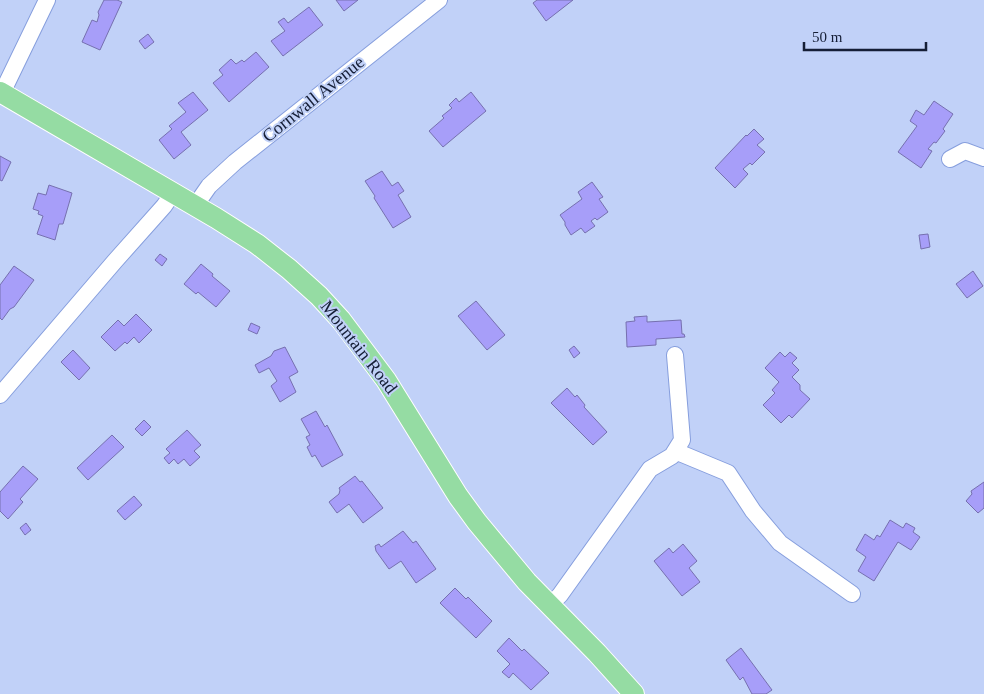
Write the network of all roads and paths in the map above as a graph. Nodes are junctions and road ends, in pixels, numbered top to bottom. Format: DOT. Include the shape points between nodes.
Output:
graph roads {
  1 [pos="47,0"];
  2 [pos="439,0"];
  3 [pos="1,93"];
  4 [pos="984,158"];
  5 [pos="950,159"];
  6 [pos="173,193"];
  7 [pos="195,206"];
  8 [pos="675,355"];
  9 [pos="0,395"];
  10 [pos="675,451"];
  11 [pos="852,594"];
  12 [pos="550,606"];
  13 [pos="634,694"];
  1 -- 3 [label="street"];
  2 -- 7 [label="street, Cornwall Avenue" via="235,162 209,186"];
  3 -- 6 [label="main road, Mountain Road"];
  4 -- 5 [label="street" via="965,151"];
  6 -- 7 [label="main road, Mountain Road"];
  6 -- 9 [label="street"];
  7 -- 12 [label="main road, Mountain Road" via="257,244 319,296 341,320 395,393 458,496 500,552"];
  8 -- 10 [label="street" via="682,440"];
  10 -- 11 [label="street" via="728,473 753,511 780,543"];
  10 -- 12 [label="street" via="650,469"];
  12 -- 13 [label="main road, Mountain Road"];
}
